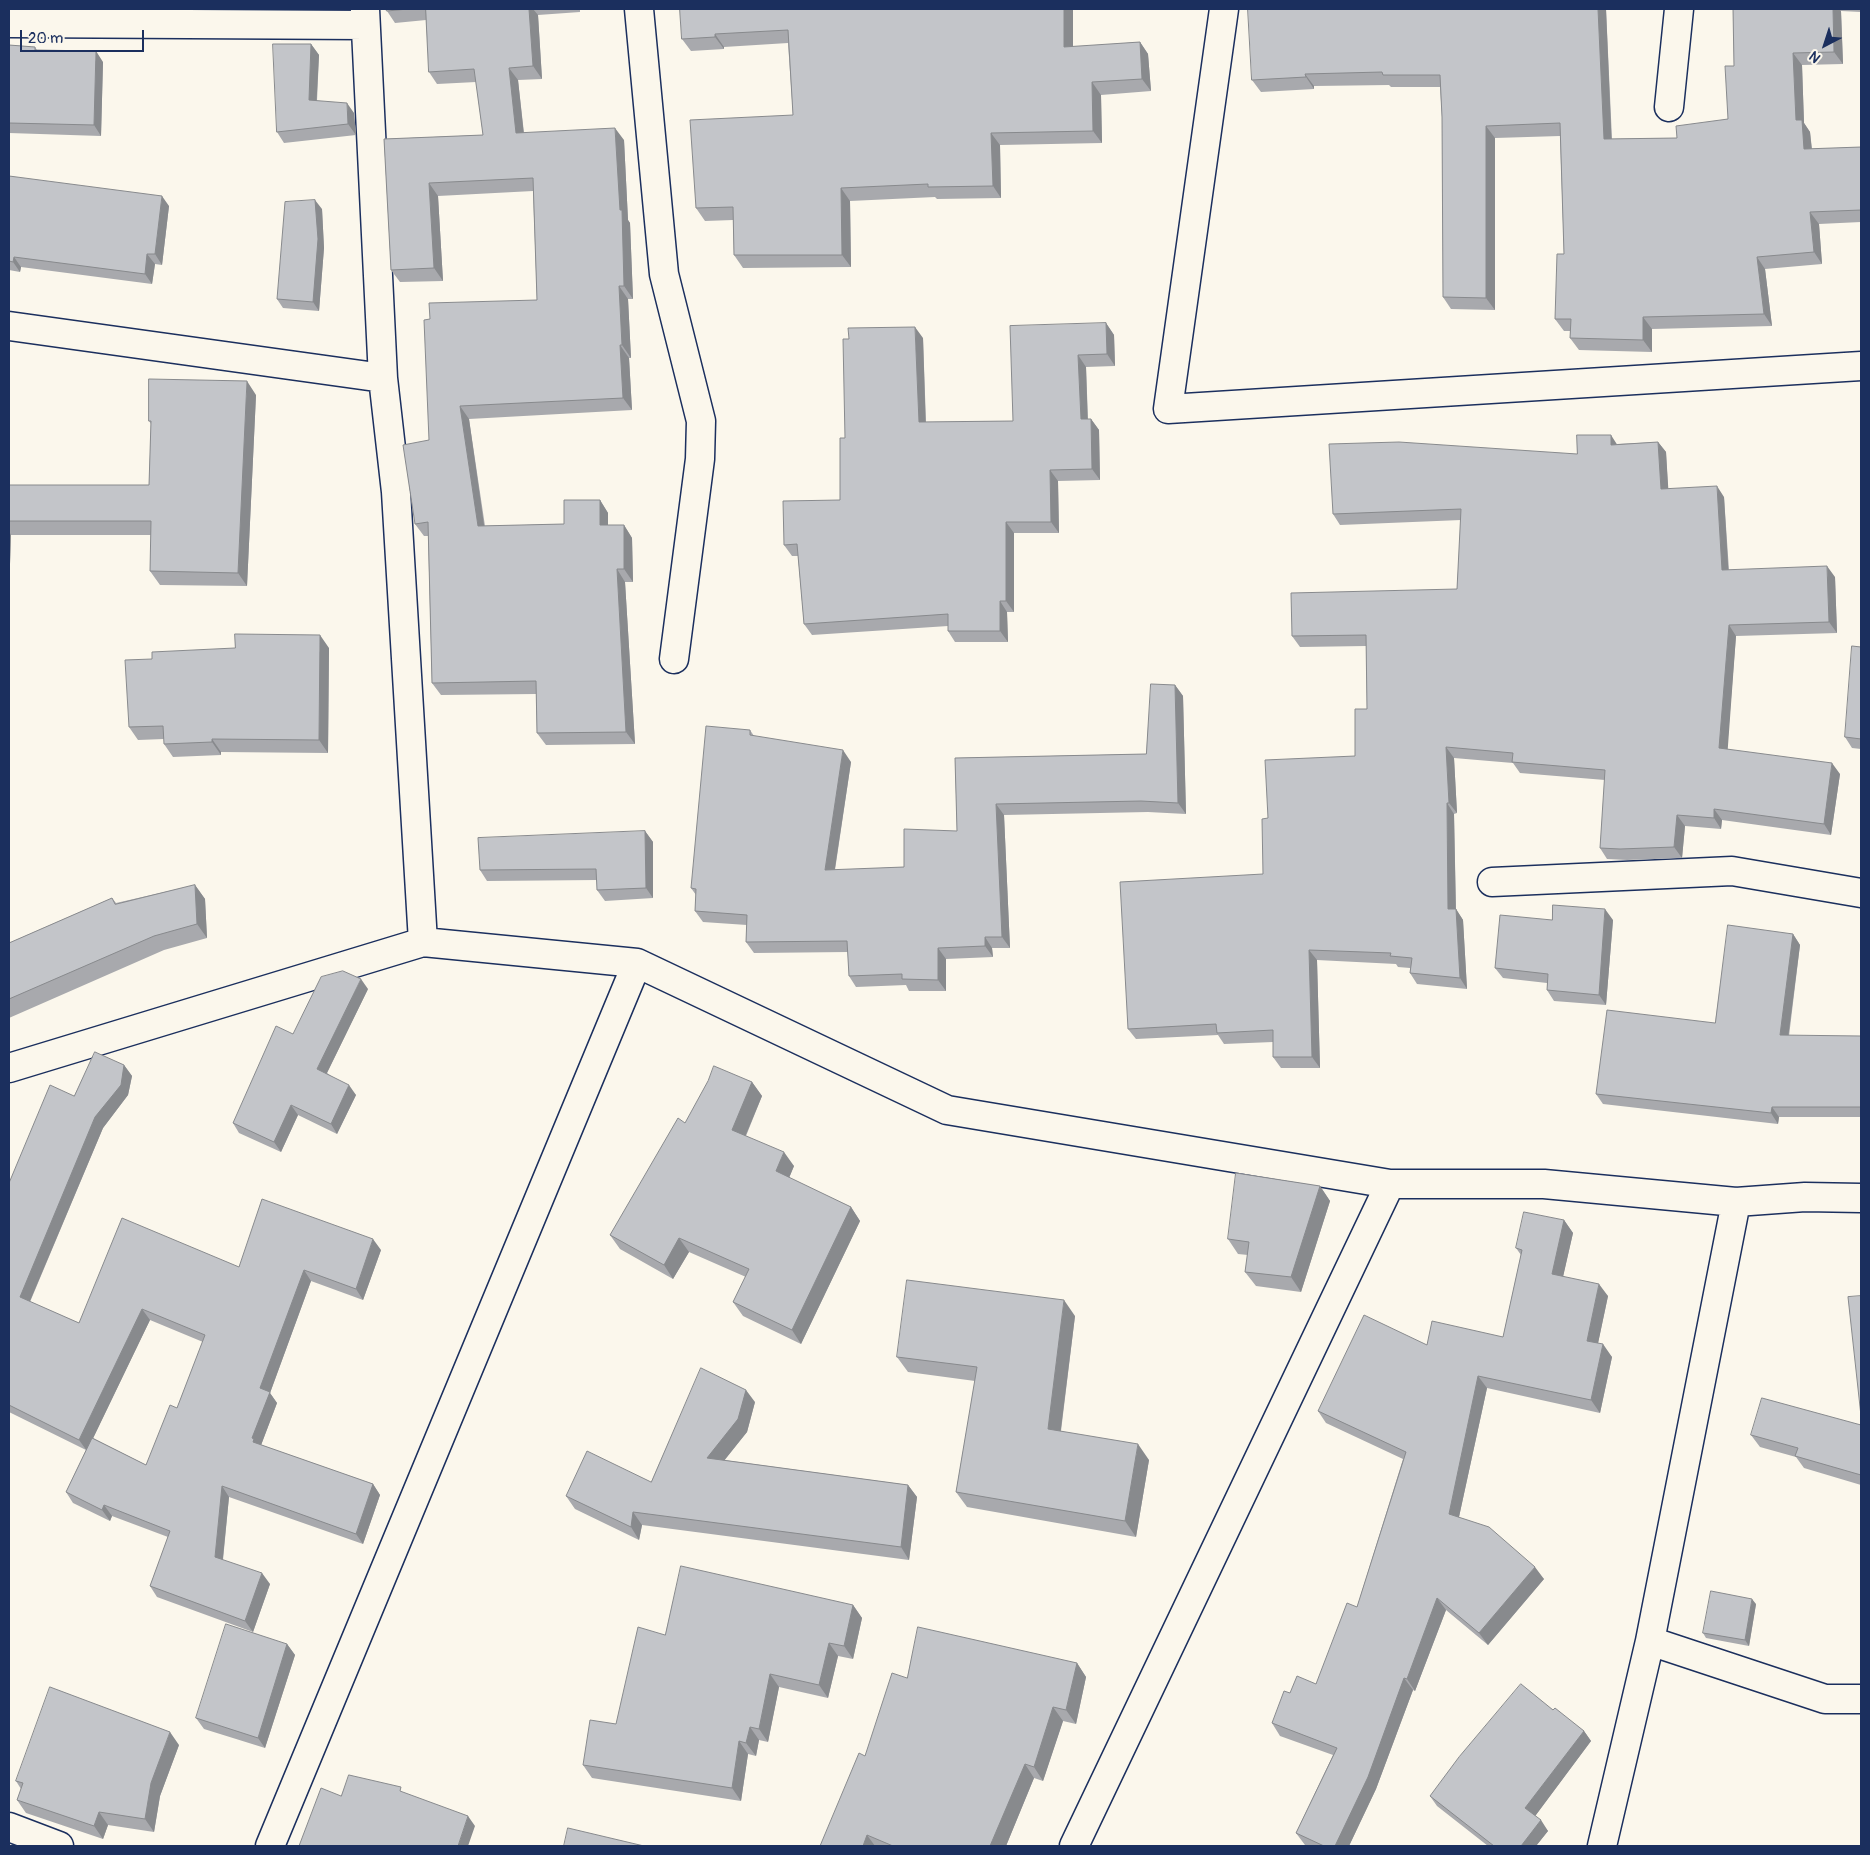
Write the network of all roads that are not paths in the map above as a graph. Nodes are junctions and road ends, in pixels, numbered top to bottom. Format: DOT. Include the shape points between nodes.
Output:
graph roads {
  1 [pos="639,9"];
  2 [pos="1224,9"];
  3 [pos="1679,9"];
  4 [pos="365,17"];
  5 [pos="9,23"];
  6 [pos="1669,106"];
  7 [pos="9,326"];
  8 [pos="1861,366"];
  9 [pos="382,378"];
  10 [pos="674,659"];
  11 [pos="1492,882"];
  12 [pos="1861,893"];
  13 [pos="423,942"];
  14 [pos="637,963"];
  15 [pos="9,1068"];
  16 [pos="1390,1184"];
  17 [pos="1861,1198"];
  18 [pos="1736,1202"];
  19 [pos="1650,1641"];
  20 [pos="1861,1699"];
  21 [pos="9,1828"];
  22 [pos="59,1846"];
  23 [pos="270,1846"];
  24 [pos="1074,1846"];
  25 [pos="1602,1846"];
  1 -- 10 [label="street" via="664,274 701,421 700,458"];
  2 -- 8 [label="street" via="1168,409"];
  3 -- 6 [label="street"];
  4 -- 5 [label="street"];
  4 -- 9 [label="street"];
  7 -- 9 [label="street"];
  9 -- 13 [label="street" via="396,492"];
  11 -- 12 [label="street" via="1732,871"];
  13 -- 14 [label="street"];
  13 -- 15 [label="street"];
  14 -- 16 [label="street" via="947,1110"];
  14 -- 23 [label="street"];
  16 -- 18 [label="street" via="1544,1184"];
  16 -- 24 [label="street"];
  17 -- 18 [label="street" via="1805,1197"];
  18 -- 19 [label="street"];
  19 -- 20 [label="street" via="1825,1699"];
  19 -- 25 [label="street"];
  21 -- 22 [label="street"];
}
